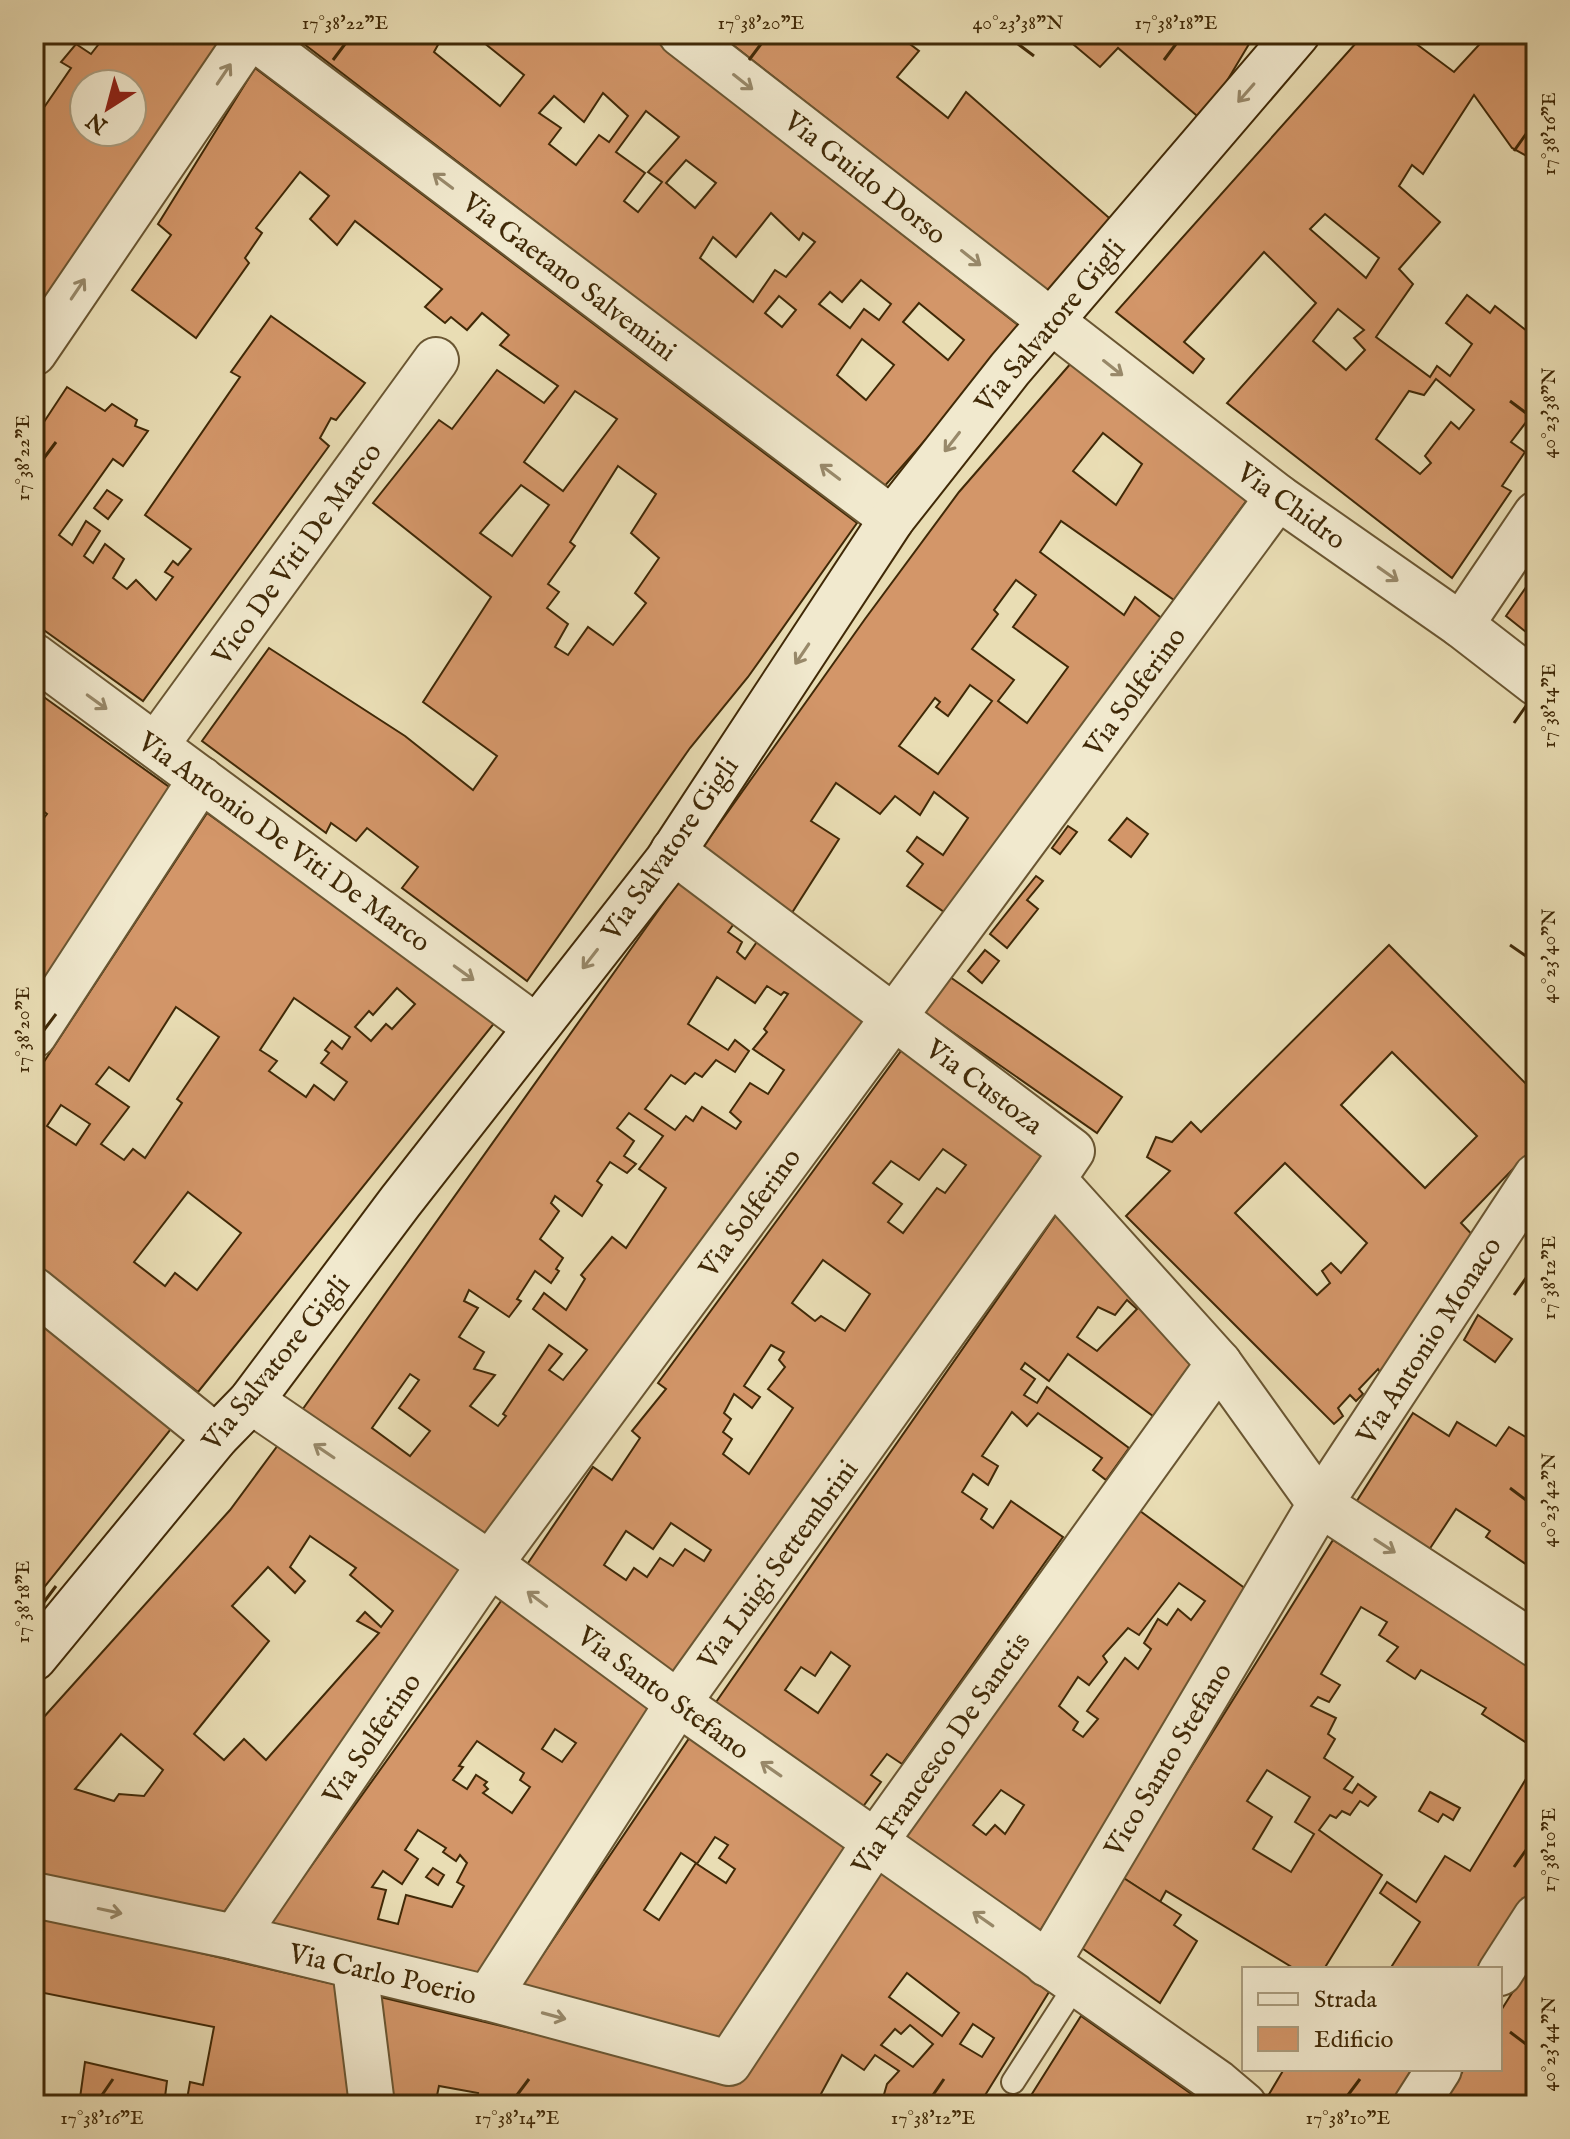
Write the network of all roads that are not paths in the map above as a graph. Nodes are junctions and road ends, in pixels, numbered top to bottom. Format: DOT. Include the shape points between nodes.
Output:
graph roads {
  1 [pos="250,34"];
  2 [pos="681,34"];
  3 [pos="1297,34"];
  4 [pos="1051,320"];
  5 [pos="34,353"];
  6 [pos="436,360"];
  7 [pos="1278,497"];
  8 [pos="1536,514"];
  9 [pos="892,519"];
  10 [pos="1461,625"];
  11 [pos="34,656"];
  12 [pos="1536,683"];
  13 [pos="156,745"];
  14 [pos="201,779"];
  15 [pos="673,851"];
  16 [pos="894,1017"];
  17 [pos="536,1027"];
  18 [pos="34,1035"];
  19 [pos="1536,1176"];
  20 [pos="1053,1179"];
  21 [pos="34,1290"];
  22 [pos="1219,1363"];
  23 [pos="251,1401"];
  24 [pos="216,1437"];
  25 [pos="1320,1504"];
  26 [pos="1288,1554"];
  27 [pos="490,1564"];
  28 [pos="1536,1645"];
  29 [pos="34,1658"];
  30 [pos="678,1703"];
  31 [pos="875,1842"];
  32 [pos="34,1895"];
  33 [pos="1536,1917"];
  34 [pos="235,1937"];
  35 [pos="355,1968"];
  36 [pos="1502,1970"];
  37 [pos="1062,1974"];
  38 [pos="488,1998"];
  39 [pos="729,2063"];
  40 [pos="1438,2071"];
  41 [pos="1013,2082"];
  42 [pos="372,2105"];
  43 [pos="1244,2105"];
  44 [pos="1416,2105"];
  5 -- 1 [label="street, one-way"];
  9 -- 1 [label="street, Via Gaetano Salvemini, one-way"];
  2 -- 4 [label="street, Via Guido Dorso, one-way"];
  3 -- 4 [label="street, Via Salvatore Gigli, one-way"];
  4 -- 7 [label="street, Via Chidro, one-way"];
  4 -- 9 [label="street, Via Salvatore Gigli, one-way"];
  6 -- 13 [label="street, Vico De Viti De Marco"];
  7 -- 10 [label="street, Via Chidro, one-way"];
  7 -- 16 [label="street, Via Solferino"];
  8 -- 10 [label="street"];
  9 -- 15 [label="street, Via Salvatore Gigli, one-way"];
  10 -- 12 [label="street, Via Chidro"];
  11 -- 13 [label="street, Via Antonio De Viti De Marco, one-way"];
  13 -- 14 [label="street, Via Antonio De Viti De Marco"];
  14 -- 17 [label="street, Via Antonio De Viti De Marco, one-way"];
  14 -- 18 [label="street"];
  15 -- 16 [label="street, Via Custoza"];
  15 -- 17 [label="street, Via Salvatore Gigli, one-way"];
  16 -- 20 [label="street, Via Custoza" via="1072,1151"];
  16 -- 27 [label="street, Via Solferino"];
  17 -- 23 [label="street, Via Salvatore Gigli"];
  19 -- 25 [label="street, Via Antonio Monaco"];
  20 -- 22 [label="street"];
  20 -- 30 [label="street, Via Luigi Settembrini"];
  21 -- 24 [label="street"];
  22 -- 25 [label="street"];
  22 -- 31 [label="street, Via Francesco De Sanctis"];
  23 -- 24 [label="street, Via Salvatore Gigli"];
  27 -- 23 [label="street, Via Santo Stefano, one-way"];
  24 -- 29 [label="street, Via Salvatore Gigli"];
  25 -- 26 [label="street, Via Antonio Monaco"];
  25 -- 28 [label="street, one-way"];
  26 -- 37 [label="street, Vico Santo Stefano"];
  30 -- 27 [label="street, Via Santo Stefano, one-way"];
  27 -- 34 [label="street, Via Solferino"];
  31 -- 30 [label="street, Via Santo Stefano, one-way"];
  30 -- 38 [label="street, Via Luigi Settembrini"];
  37 -- 31 [label="street, Via Santo Stefano, one-way"];
  31 -- 39 [label="street, Via Francesco De Sanctis"];
  32 -- 34 [label="street, Via Carlo Poerio, one-way"];
  33 -- 36 [label="street"];
  34 -- 35 [label="street, Via Carlo Poerio"];
  35 -- 38 [label="street, Via Carlo Poerio"];
  35 -- 42 [label="street"];
  37 -- 41 [label="lane"];
  37 -- 43 [label="street, Via Santo Stefano"];
  38 -- 39 [label="street, Via Carlo Poerio, one-way"];
  40 -- 44 [label="street"];
}
